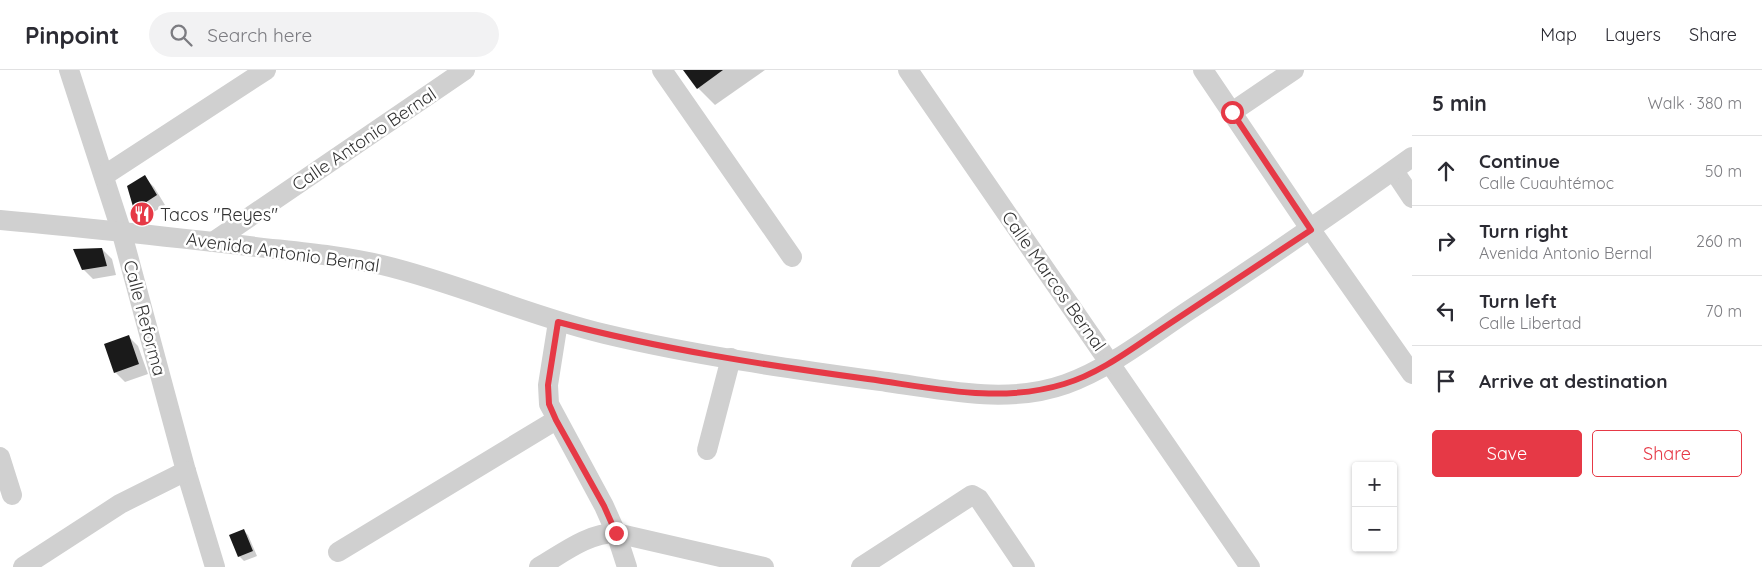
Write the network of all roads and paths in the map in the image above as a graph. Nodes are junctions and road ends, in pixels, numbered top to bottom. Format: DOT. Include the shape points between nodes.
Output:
graph roads {
  1 [pos="69,70"];
  2 [pos="266,70"];
  3 [pos="465,70"];
  4 [pos="662,70"];
  5 [pos="908,70"];
  6 [pos="1203,70"];
  7 [pos="1294,70"];
  8 [pos="1232,112"];
  9 [pos="1412,158"];
  10 [pos="1394,170"];
  11 [pos="104,175"];
  12 [pos="1412,198"];
  13 [pos="0,220"];
  14 [pos="121,230"];
  15 [pos="1311,230"];
  16 [pos="213,242"];
  17 [pos="792,257"];
  18 [pos="558,322"];
  19 [pos="731,358"];
  20 [pos="1110,363"];
  21 [pos="1412,374"];
  22 [pos="556,420"];
  23 [pos="707,450"];
  24 [pos="0,457"];
  25 [pos="186,471"];
  26 [pos="12,495"];
  27 [pos="616,533"];
  28 [pos="338,552"];
  29 [pos="23,567"];
  30 [pos="215,567"];
  31 [pos="539,567"];
  32 [pos="626,567"];
  33 [pos="764,567"];
  34 [pos="861,567"];
  35 [pos="1024,567"];
  36 [pos="1250,567"];
  1 -- 11 [label="street, Calle Reforma"];
  2 -- 11 [label="street"];
  3 -- 16 [label="street, Calle Antonio Bernal"];
  4 -- 17 [label="street"];
  5 -- 20 [label="street, Calle Marcos Bernal"];
  6 -- 8 [label="street"];
  7 -- 8 [label="street"];
  8 -- 15 [label="street"];
  9 -- 10 [label="street, Avenida Antonio Bernal"];
  10 -- 12 [label="street"];
  10 -- 15 [label="street, Avenida Antonio Bernal"];
  11 -- 14 [label="street, Calle Reforma"];
  13 -- 14 [label="street, Avenida Antonio Bernal"];
  14 -- 16 [label="street, Avenida Antonio Bernal"];
  14 -- 25 [label="street, Calle Reforma"];
  15 -- 20 [label="street, Avenida Antonio Bernal"];
  15 -- 21 [label="street"];
  16 -- 18 [label="street, Avenida Antonio Bernal" via="379,264 470,290"];
  18 -- 19 [label="street, Avenida Antonio Bernal"];
  18 -- 22 [label="street" via="548,385 549,404"];
  19 -- 20 [label="street, Avenida Antonio Bernal" via="1007,396 1066,384"];
  19 -- 23 [label="street"];
  20 -- 36 [label="street, Calle Marcos Bernal"];
  22 -- 27 [label="street"];
  22 -- 28 [label="street"];
  24 -- 26 [label="street"];
  25 -- 29 [label="street" via="120,504"];
  25 -- 30 [label="street, Calle Reforma"];
  27 -- 31 [label="street" via="592,537"];
  27 -- 32 [label="street"];
  27 -- 33 [label="street"];
  34 -- 35 [label="street" via="972,495 979,499"];
}
